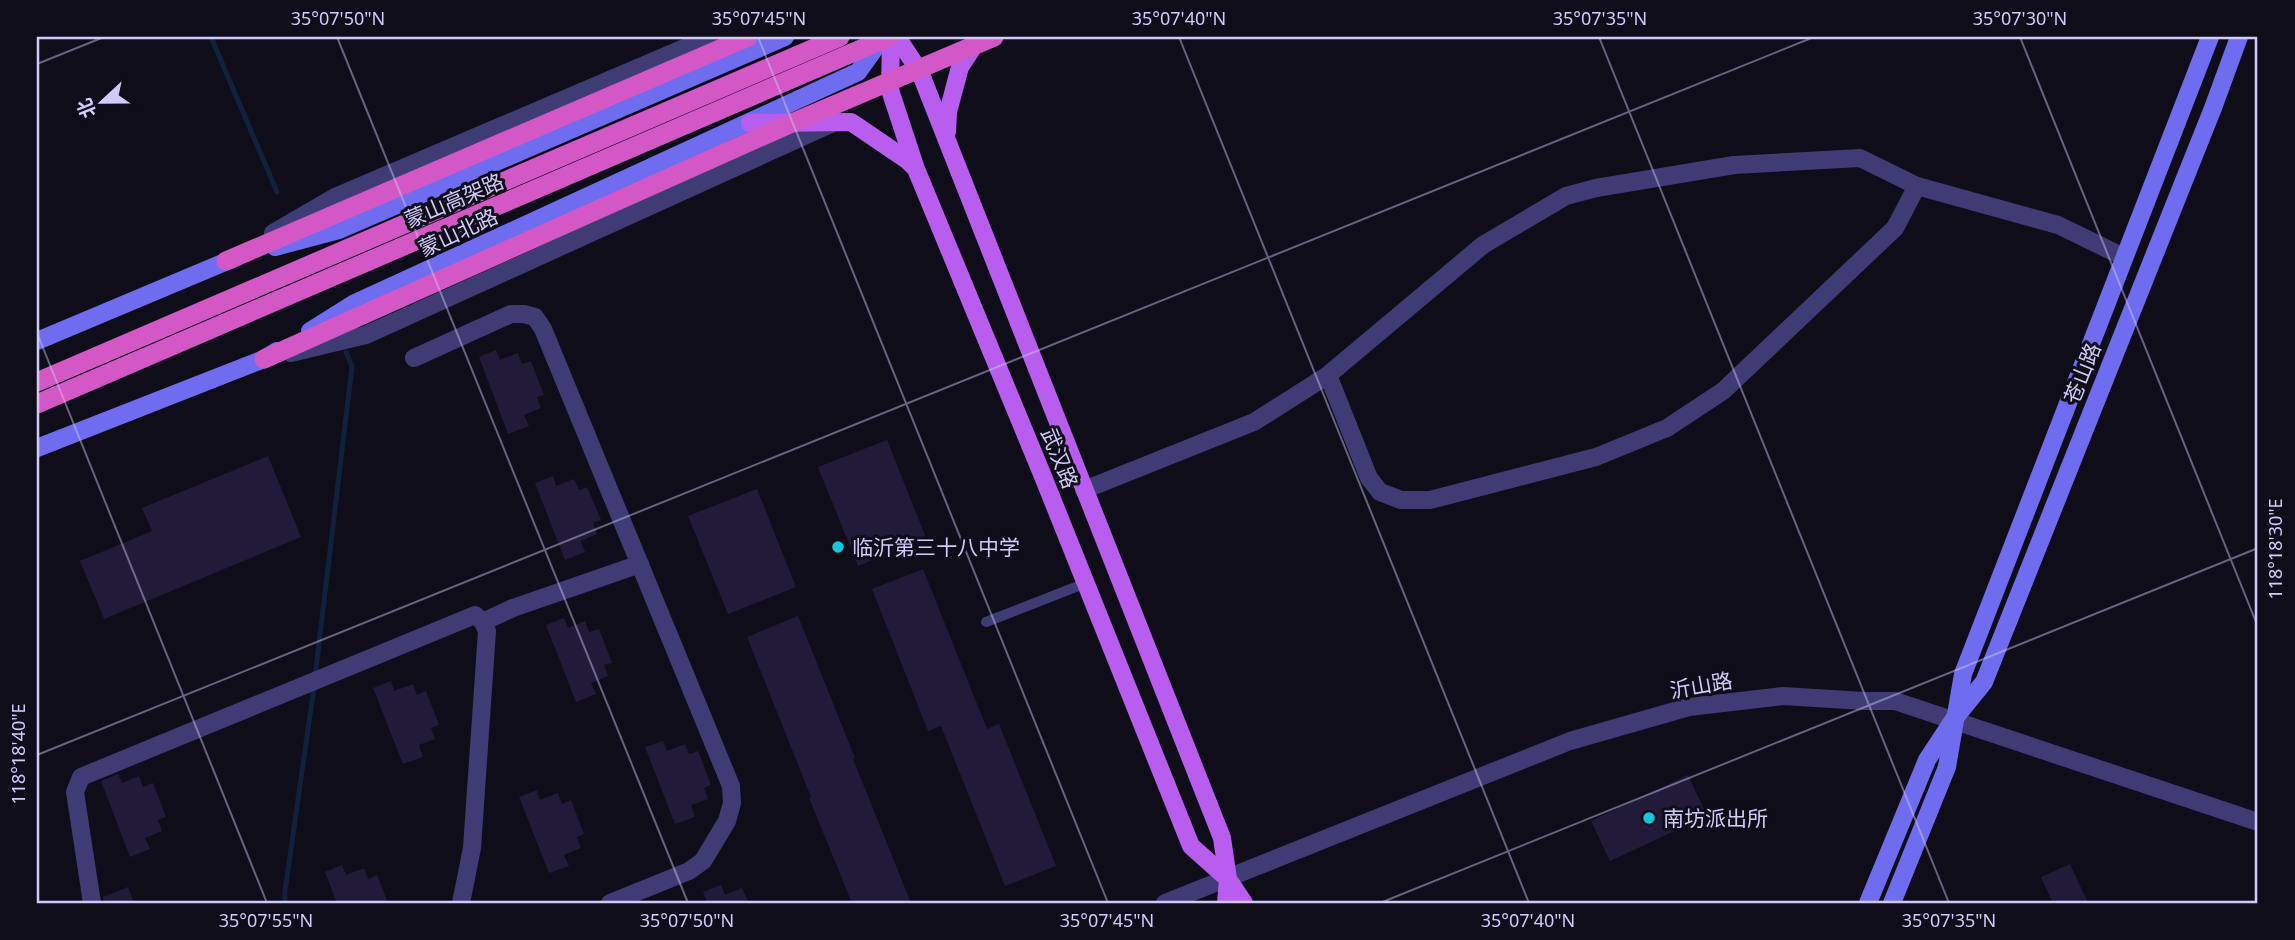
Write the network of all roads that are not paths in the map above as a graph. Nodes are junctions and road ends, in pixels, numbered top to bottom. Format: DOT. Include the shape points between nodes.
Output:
graph roads {
  1 [pos="710,37"];
  2 [pos="785,37"];
  3 [pos="840,37"];
  4 [pos="883,37"];
  5 [pos="890,37"];
  6 [pos="897,37"];
  7 [pos="979,37"];
  8 [pos="994,37"];
  9 [pos="2210,37"];
  10 [pos="2239,37"];
  11 [pos="758,40"];
  12 [pos="837,121"];
  13 [pos="750,123"];
  14 [pos="947,139"];
  15 [pos="916,169"];
  16 [pos="1917,186"];
  17 [pos="2124,257"];
  18 [pos="226,261"];
  19 [pos="37,341"];
  20 [pos="414,358"];
  21 [pos="264,359"];
  22 [pos="1328,375"];
  23 [pos="37,382"];
  24 [pos="37,404"];
  25 [pos="37,448"];
  26 [pos="1084,490"];
  27 [pos="640,564"];
  28 [pos="1086,583"];
  29 [pos="483,622"];
  30 [pos="986,622"];
  31 [pos="1954,719"];
  32 [pos="2258,822"];
  33 [pos="1228,879"];
  34 [pos="92,903"];
  35 [pos="461,903"];
  36 [pos="610,903"];
  37 [pos="1166,903"];
  38 [pos="1226,903"];
  39 [pos="1244,903"];
  40 [pos="1868,903"];
  41 [pos="1892,903"];
  1 -- 18 [label="street" via="335,198"];
  2 -- 11 [label="main road"];
  3 -- 23 [label="highway, 蒙山高架路"];
  4 -- 13 [label="main road, 蒙山北路" via="858,72"];
  5 -- 15 [label="main road, 武汉路" via="890,90"];
  5 -- 24 [label="highway, 蒙山高架路"];
  6 -- 14 [label="main road, 武汉路" via="920,72"];
  7 -- 14 [label="main road" via="960,67 948,113"];
  8 -- 21 [label="highway"];
  9 -- 17 [label="main road, 苍山路"];
  10 -- 31 [label="main road, 苍山路" via="1984,682"];
  11 -- 18 [label="highway"];
  11 -- 18 [label="main road" via="339,230"];
  12 -- 13 [label="main road"];
  12 -- 15 [label="main road" via="852,122"];
  12 -- 21 [label="street" via="366,335"];
  13 -- 21 [label="main road, 蒙山北路" via="353,304"];
  14 -- 26 [label="main road, 武汉路"];
  15 -- 28 [label="main road, 武汉路"];
  16 -- 17 [label="street" via="2058,225"];
  16 -- 22 [label="street" via="1860,158 1734,165 1566,196 1483,245"];
  16 -- 22 [label="street" via="1895,228 1723,391 1667,428 1596,457 1430,500 1401,500 1380,492 1369,478"];
  17 -- 31 [label="main road, 苍山路" via="1963,674"];
  18 -- 19 [label="main road"];
  20 -- 27 [label="street" via="511,314 536,317"];
  21 -- 25 [label="main road, 蒙山北路"];
  22 -- 26 [label="street" via="1254,422"];
  26 -- 33 [label="main road, 武汉路" via="1222,838"];
  27 -- 29 [label="street"];
  27 -- 36 [label="street" via="731,786 732,803 727,821 703,861 690,871"];
  28 -- 30 [label="lane"];
  28 -- 33 [label="main road, 武汉路" via="1191,846"];
  29 -- 34 [label="street" via="475,615 81,777 75,792"];
  29 -- 35 [label="street" via="487,631 472,848"];
  31 -- 32 [label="street, 沂山路"];
  31 -- 33 [label="street, 沂山路" via="1895,701 1783,696 1689,707 1570,741"];
  31 -- 40 [label="main road, 苍山路" via="1927,760"];
  31 -- 41 [label="main road, 苍山路" via="1947,767"];
  33 -- 37 [label="street, 沂山路"];
  33 -- 38 [label="main road, 武汉路"];
  33 -- 39 [label="main road, 武汉路"];
}
